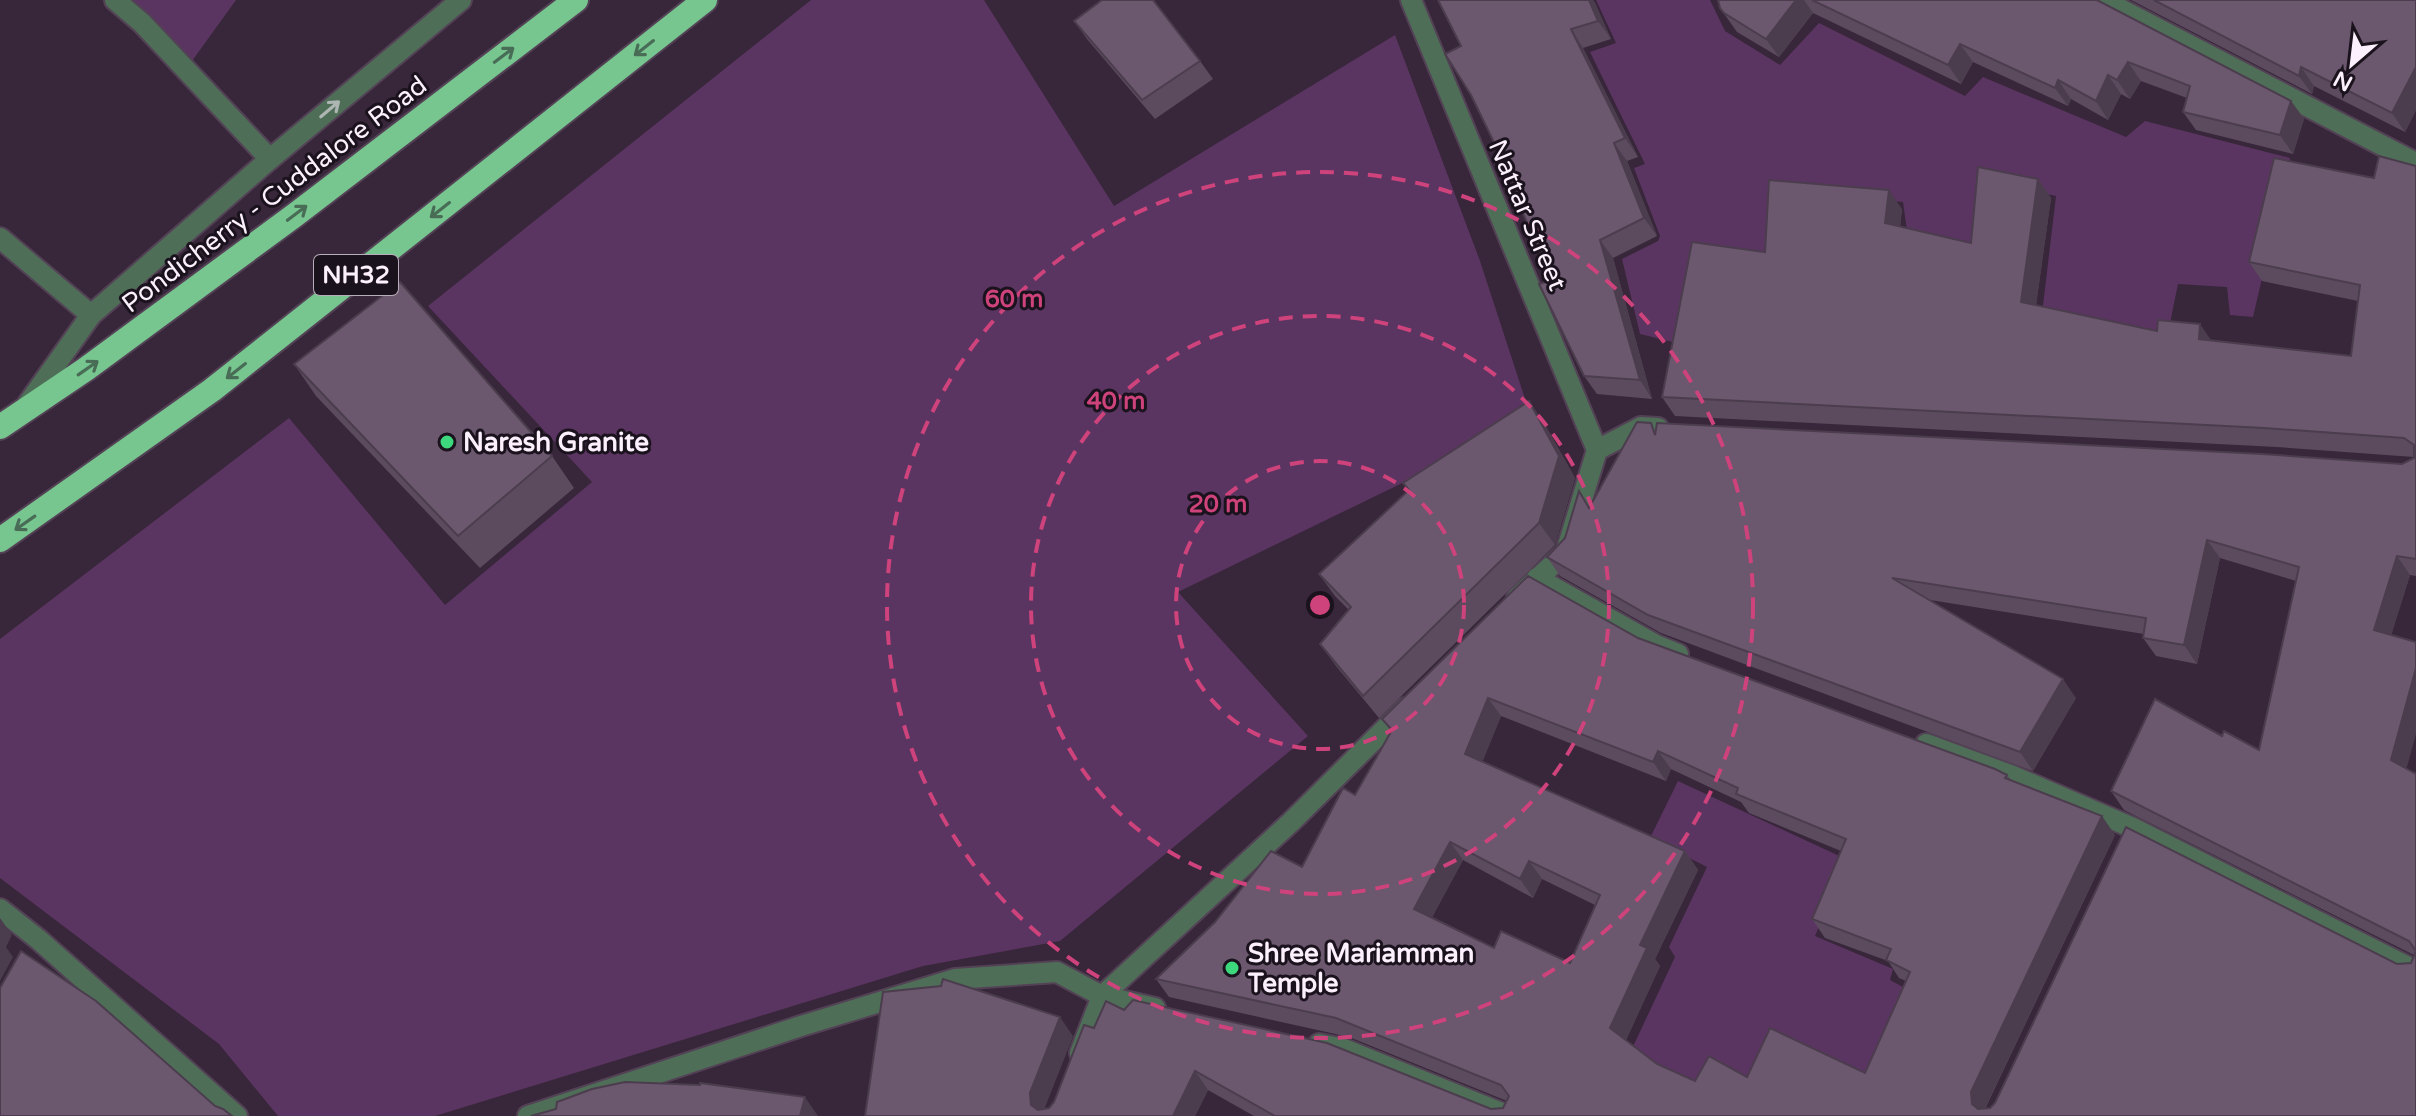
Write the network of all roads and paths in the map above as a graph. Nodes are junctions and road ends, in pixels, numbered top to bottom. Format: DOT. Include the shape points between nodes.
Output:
graph roads {
  1 [pos="115,0"];
  2 [pos="461,0"];
  3 [pos="576,0"];
  4 [pos="705,0"];
  5 [pos="1411,0"];
  6 [pos="2103,0"];
  7 [pos="270,159"];
  8 [pos="2416,163"];
  9 [pos="0,238"];
  10 [pos="91,315"];
  11 [pos="25,408"];
  12 [pos="0,427"];
  13 [pos="1673,428"];
  14 [pos="1597,450"];
  15 [pos="0,540"];
  16 [pos="1537,578"];
  17 [pos="1503,612"];
  18 [pos="1697,660"];
  19 [pos="1425,689"];
  20 [pos="1910,739"];
  21 [pos="0,909"];
  22 [pos="2416,971"];
  23 [pos="1102,996"];
  24 [pos="1178,1013"];
  25 [pos="1298,1039"];
  26 [pos="1071,1076"];
  27 [pos="237,1116"];
  28 [pos="528,1116"];
  29 [pos="1509,1116"];
  1 -- 7 [label="street"];
  7 -- 2 [label="street, one-way"];
  11 -- 3 [label="highway, Pondicherry - Cuddalore Road, one-way" via="197,288"];
  4 -- 15 [label="highway, NH32, one-way" via="212,390"];
  5 -- 14 [label="street, Nattar Street"];
  6 -- 8 [label="street"];
  7 -- 10 [label="street"];
  9 -- 10 [label="street"];
  10 -- 11 [label="street"];
  11 -- 12 [label="highway, Pondicherry - Cuddalore Road"];
  13 -- 14 [label="street" via="1641,427"];
  14 -- 16 [label="street" via="1566,552"];
  16 -- 17 [label="street"];
  16 -- 18 [label="street" via="1656,645"];
  19 -- 23 [label="street" via="1291,822"];
  20 -- 22 [label="street" via="2013,776"];
  21 -- 27 [label="street" via="34,946"];
  23 -- 24 [label="street"];
  23 -- 26 [label="street"];
  23 -- 28 [label="street" via="1057,972 955,979"];
  25 -- 29 [label="street" via="1344,1049"];
}
